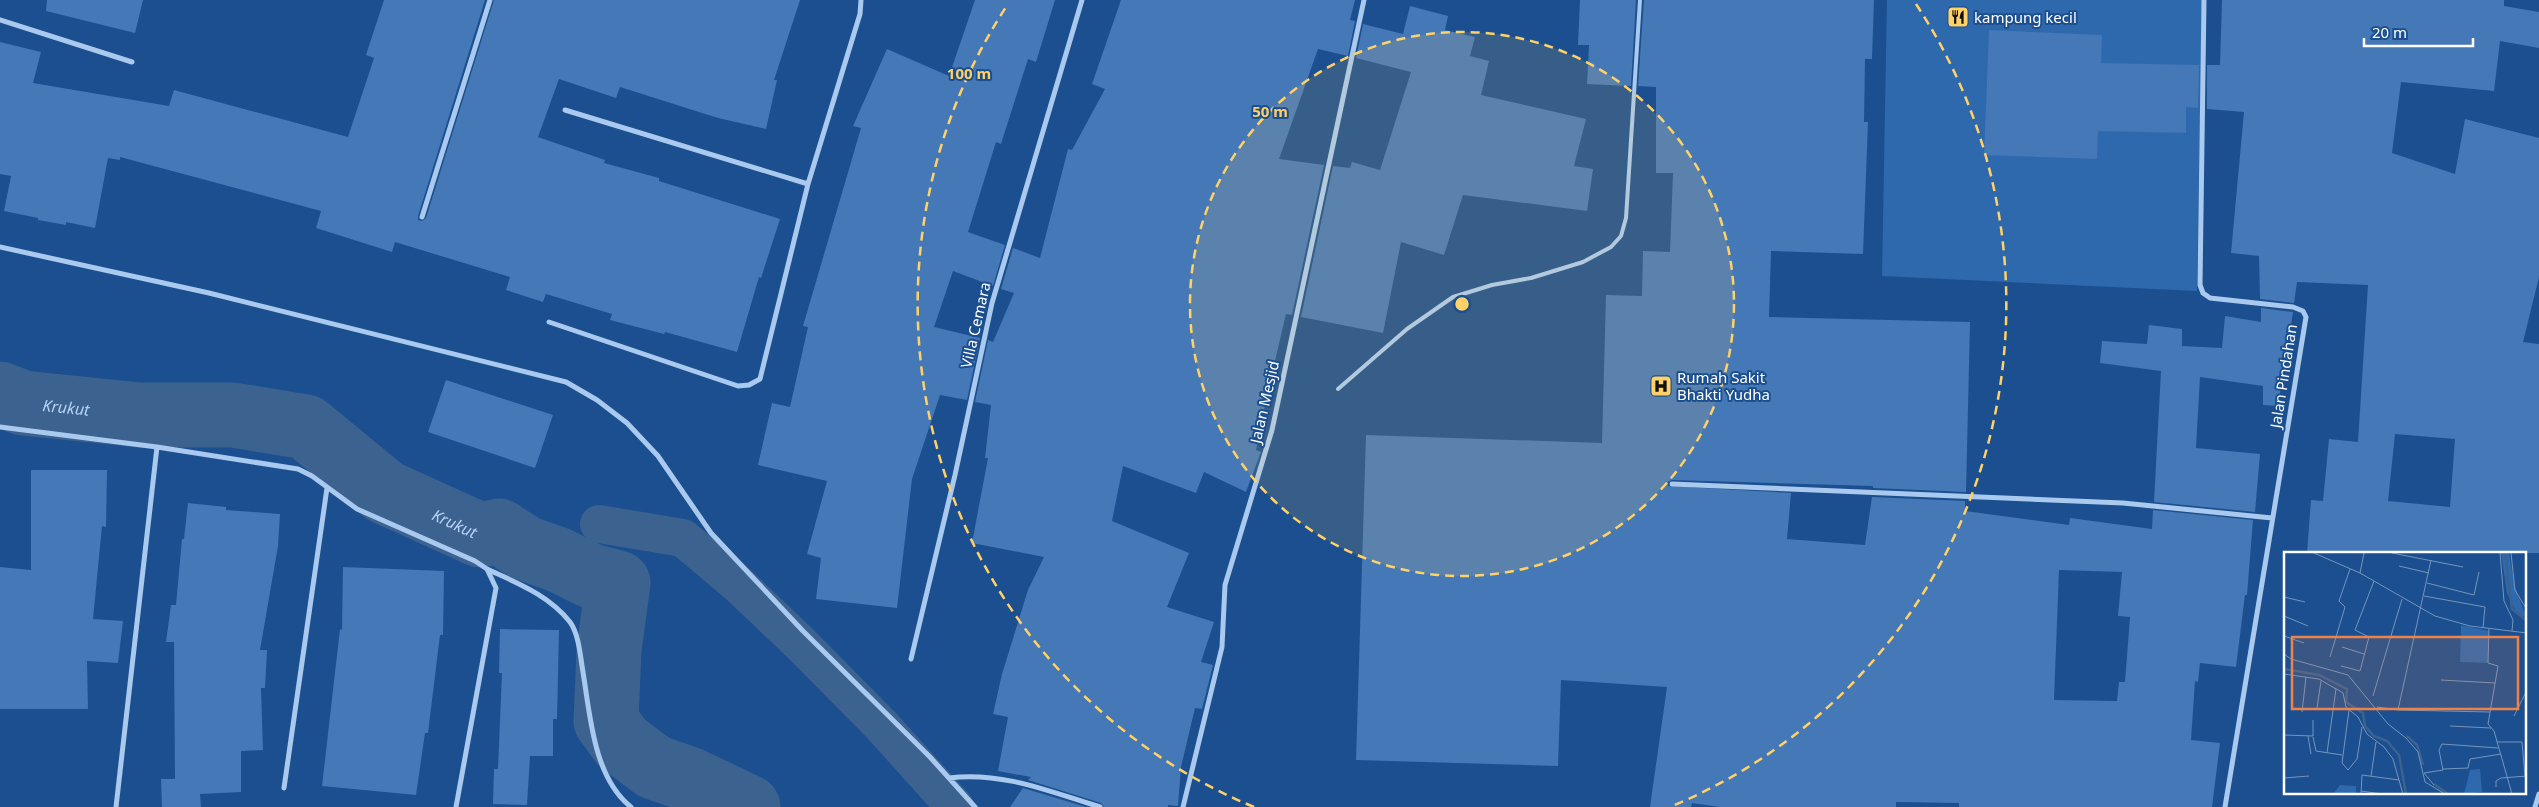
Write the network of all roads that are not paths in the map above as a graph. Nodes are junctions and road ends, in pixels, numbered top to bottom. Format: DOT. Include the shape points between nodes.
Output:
graph roads {
  1 [pos="490,0"];
  2 [pos="861,0"];
  3 [pos="1082,0"];
  4 [pos="1364,0"];
  5 [pos="1640,0"];
  6 [pos="2204,0"];
  7 [pos="0,20"];
  8 [pos="132,62"];
  9 [pos="565,110"];
  10 [pos="808,184"];
  11 [pos="422,218"];
  12 [pos="0,247"];
  13 [pos="549,322"];
  14 [pos="1338,389"];
  15 [pos="0,427"];
  16 [pos="157,447"];
  17 [pos="1672,484"];
  18 [pos="327,488"];
  19 [pos="2272,518"];
  20 [pos="487,569"];
  21 [pos="911,659"];
  22 [pos="949,778"];
  23 [pos="284,788"];
  24 [pos="2539,794"];
  25 [pos="116,807"];
  26 [pos="456,807"];
  27 [pos="631,807"];
  28 [pos="975,807"];
  29 [pos="1100,807"];
  30 [pos="1183,807"];
  31 [pos="2225,807"];
  32 [pos="2535,807"];
  1 -- 11 [label="street"];
  2 -- 10 [label="street" via="860,14"];
  3 -- 21 [label="street, Villa Cemara" via="992,303"];
  4 -- 30 [label="street, Jalan Mesjid" via="1272,430 1225,585 1222,647"];
  5 -- 14 [label="lane" via="1626,218 1621,236 1611,247 1583,262 1453,297 1408,329"];
  6 -- 19 [label="street, Jalan Pindahan" via="2200,286 2210,298 2293,307 2306,317"];
  7 -- 8 [label="street"];
  9 -- 10 [label="street"];
  10 -- 13 [label="street" via="760,379 749,385 738,386"];
  12 -- 22 [label="street" via="209,293 566,382 627,422 658,456 718,540 796,624"];
  15 -- 16 [label="street"];
  16 -- 18 [label="street" via="298,469"];
  16 -- 25 [label="street"];
  17 -- 19 [label="street" via="2123,502"];
  18 -- 20 [label="street" via="357,509 450,549"];
  18 -- 23 [label="street"];
  19 -- 31 [label="street, Jalan Pindahan"];
  20 -- 26 [label="street" via="496,588"];
  20 -- 27 [label="street" via="547,599 571,624 581,656 603,766 618,794"];
  22 -- 28 [label="street"];
  22 -- 29 [label="street" via="973,775 999,778"];
  24 -- 32 [label="street"];
}
